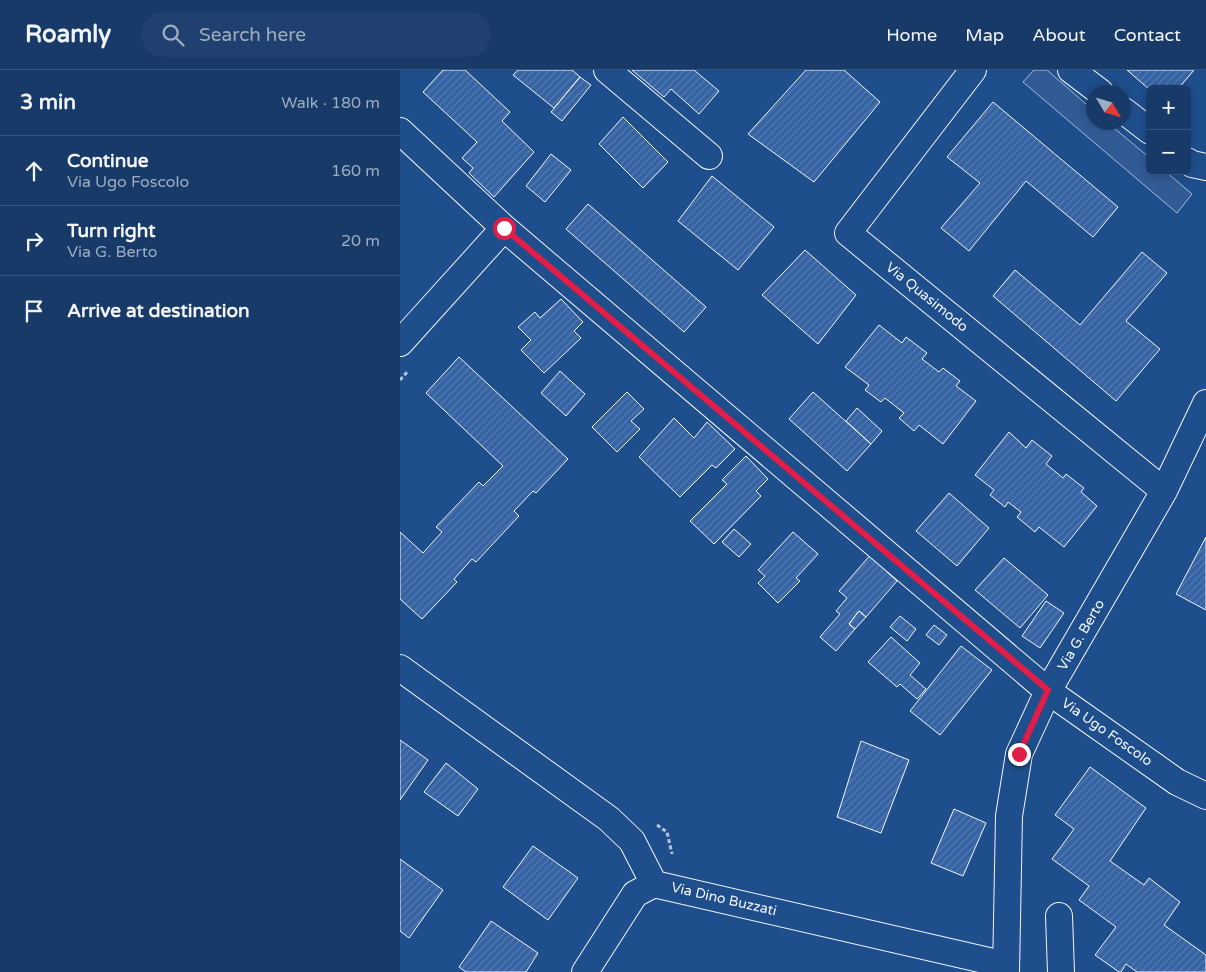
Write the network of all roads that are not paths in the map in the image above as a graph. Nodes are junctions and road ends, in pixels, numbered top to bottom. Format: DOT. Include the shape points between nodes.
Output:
graph roads {
  1 [pos="606,70"];
  2 [pos="973,70"];
  3 [pos="1071,70"];
  4 [pos="1091,85"];
  5 [pos="1131,117"];
  6 [pos="1148,130"];
  7 [pos="400,131"];
  8 [pos="709,156"];
  9 [pos="1191,163"];
  10 [pos="1206,167"];
  11 [pos="504,228"];
  12 [pos="400,343"];
  13 [pos="1206,403"];
  14 [pos="1164,491"];
  15 [pos="400,668"];
  16 [pos="1048,690"];
  17 [pos="1206,796"];
  18 [pos="654,884"];
  19 [pos="1059,916"];
  20 [pos="1006,968"];
  21 [pos="585,972"];
  22 [pos="1060,972"];
  1 -- 8 [label="street"];
  2 -- 14 [label="street, Via Quasimodo" via="848,233"];
  3 -- 4 [label="street"];
  5 -- 6 [label="street"];
  7 -- 11 [label="street, Via Ugo Foscolo"];
  9 -- 10 [label="street"];
  11 -- 12 [label="street"];
  11 -- 16 [label="street, Via Ugo Foscolo"];
  13 -- 14 [label="street, Via G. Berto"];
  14 -- 16 [label="street, Via G. Berto"];
  15 -- 18 [label="street, Via Dino Buzzati" via="609,819 632,841"];
  16 -- 17 [label="street, Via Ugo Foscolo" via="1177,782"];
  16 -- 20 [label="street, Via G. Berto" via="1019,754 1009,816"];
  18 -- 20 [label="street, Via Dino Buzzati"];
  18 -- 21 [label="street" via="635,894"];
  19 -- 22 [label="street"];
}
